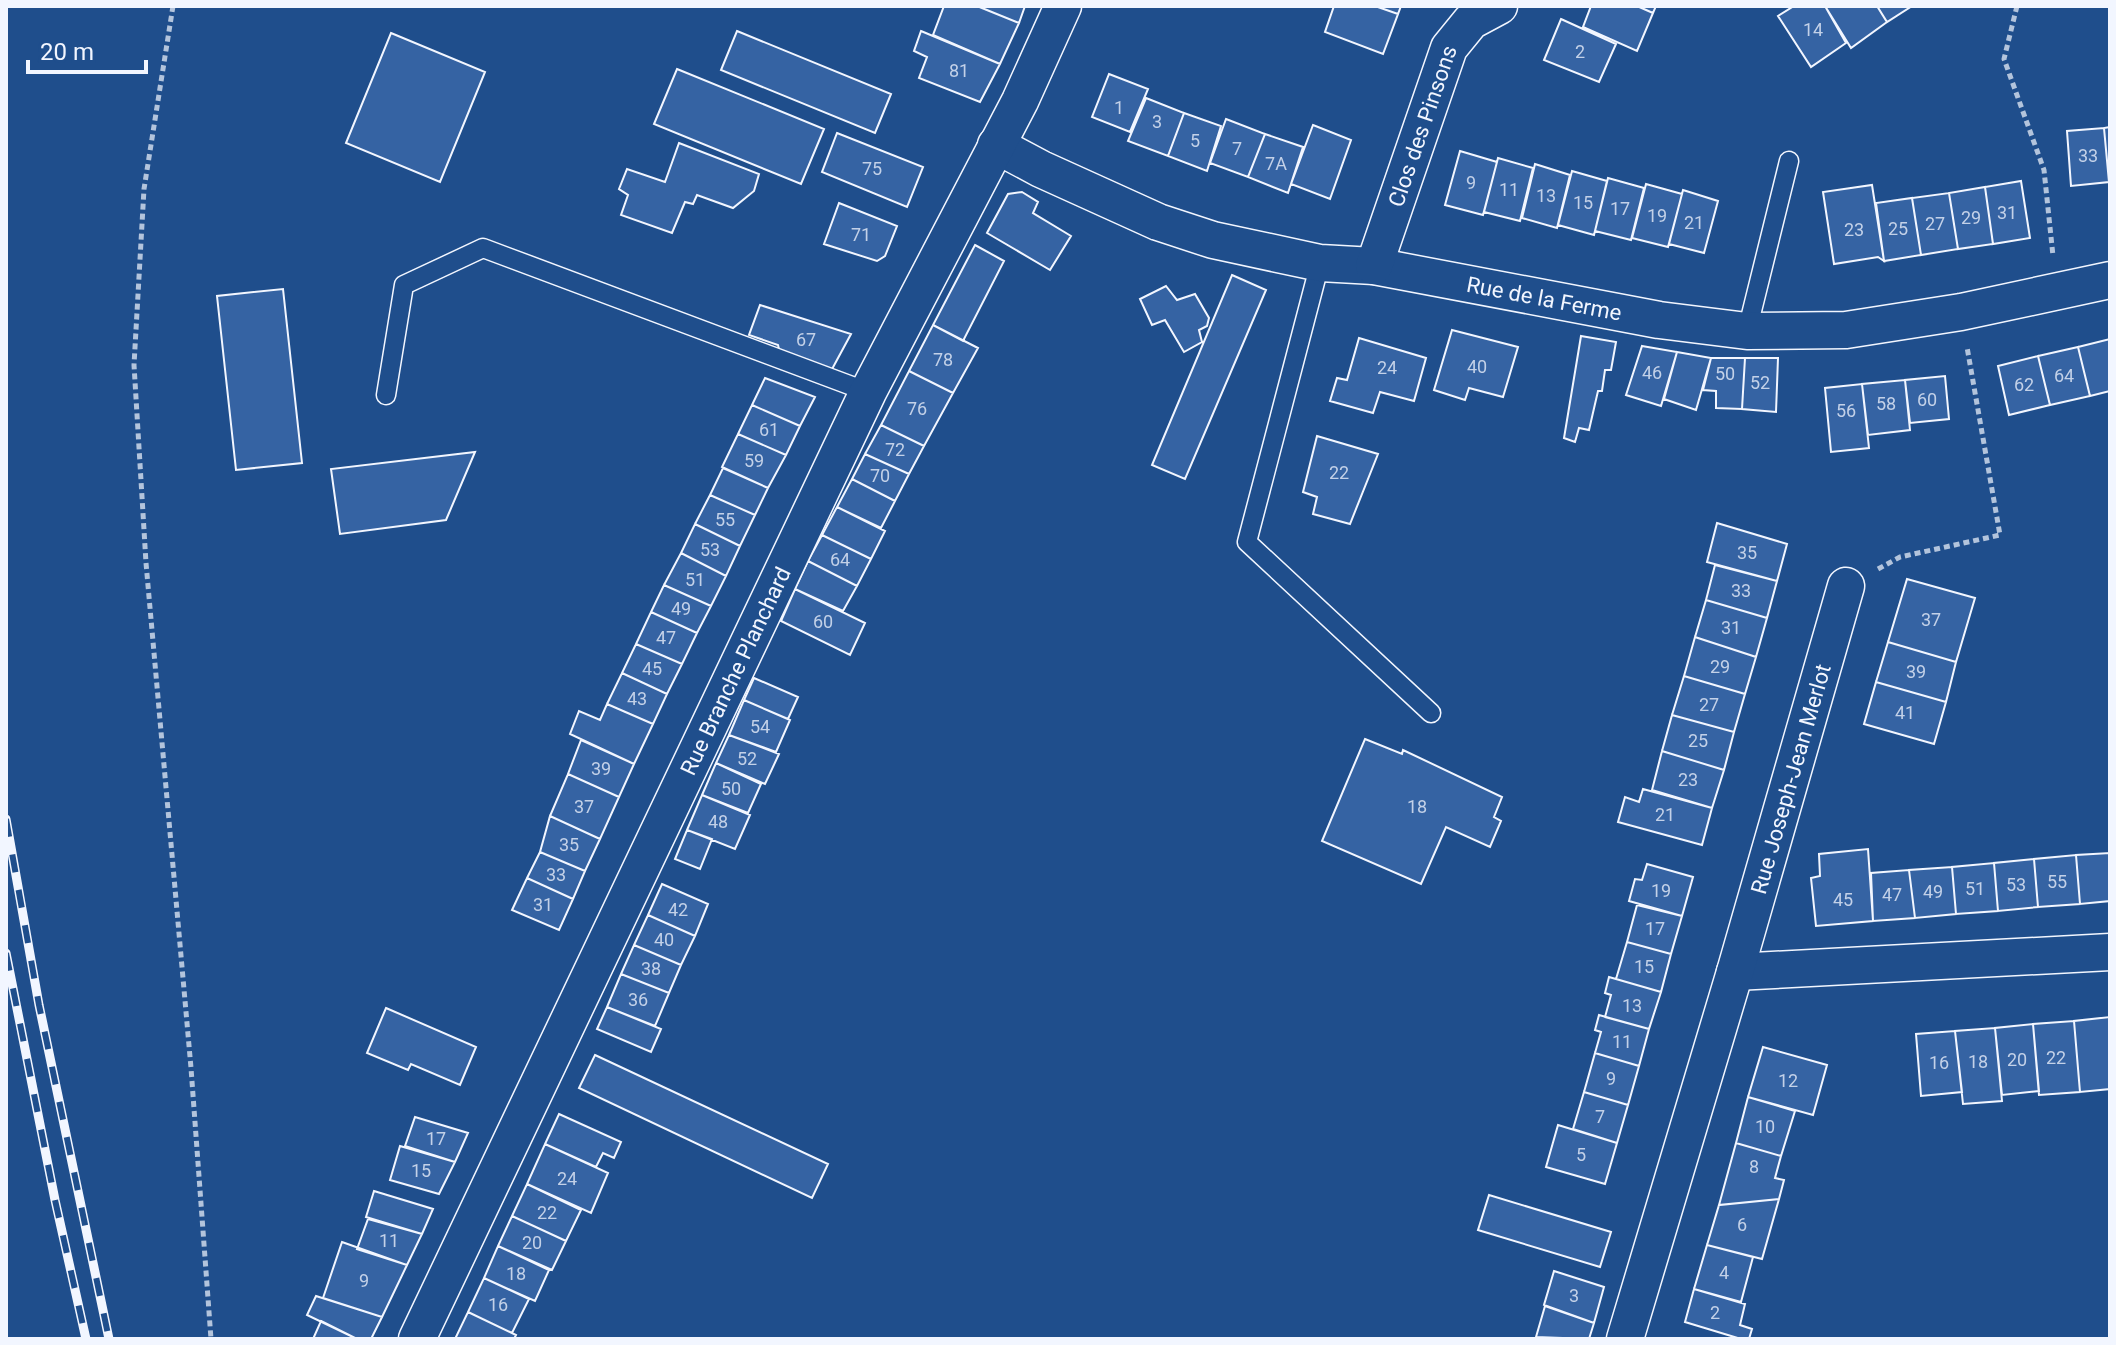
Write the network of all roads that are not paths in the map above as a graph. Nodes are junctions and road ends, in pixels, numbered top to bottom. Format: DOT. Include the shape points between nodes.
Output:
graph roads {
  1 [pos="1063,6"];
  2 [pos="1499,6"];
  3 [pos="996,145"];
  4 [pos="1789,161"];
  5 [pos="1320,263"];
  6 [pos="1374,266"];
  7 [pos="2110,280"];
  8 [pos="1747,331"];
  9 [pos="868,392"];
  10 [pos="386,395"];
  11 [pos="1846,586"];
  12 [pos="1431,713"];
  13 [pos="2110,952"];
  14 [pos="1735,972"];
  15 [pos="417,1339"];
  16 [pos="1625,1339"];
  1 -- 3 [label="street, Rue Branche Planchard"];
  2 -- 6 [label="street, Clos des Pinsons" via="1471,21 1449,48"];
  3 -- 5 [label="street, Rue de la Ferme" via="1158,222"];
  3 -- 9 [label="street, Rue Branche Planchard"];
  4 -- 8 [label="lane"];
  5 -- 6 [label="street, Rue de la Ferme"];
  5 -- 12 [label="lane" via="1247,542"];
  6 -- 8 [label="street, Rue de la Ferme" via="1659,320"];
  7 -- 8 [label="street, Rue de la Ferme" via="1846,330"];
  9 -- 10 [label="lane" via="483,248 404,285"];
  9 -- 15 [label="street, Rue Branche Planchard"];
  11 -- 14 [label="street, Rue Joseph-Jean Merlot"];
  13 -- 14 [label="street"];
  14 -- 16 [label="street, Rue Joseph-Jean Merlot"];
}
